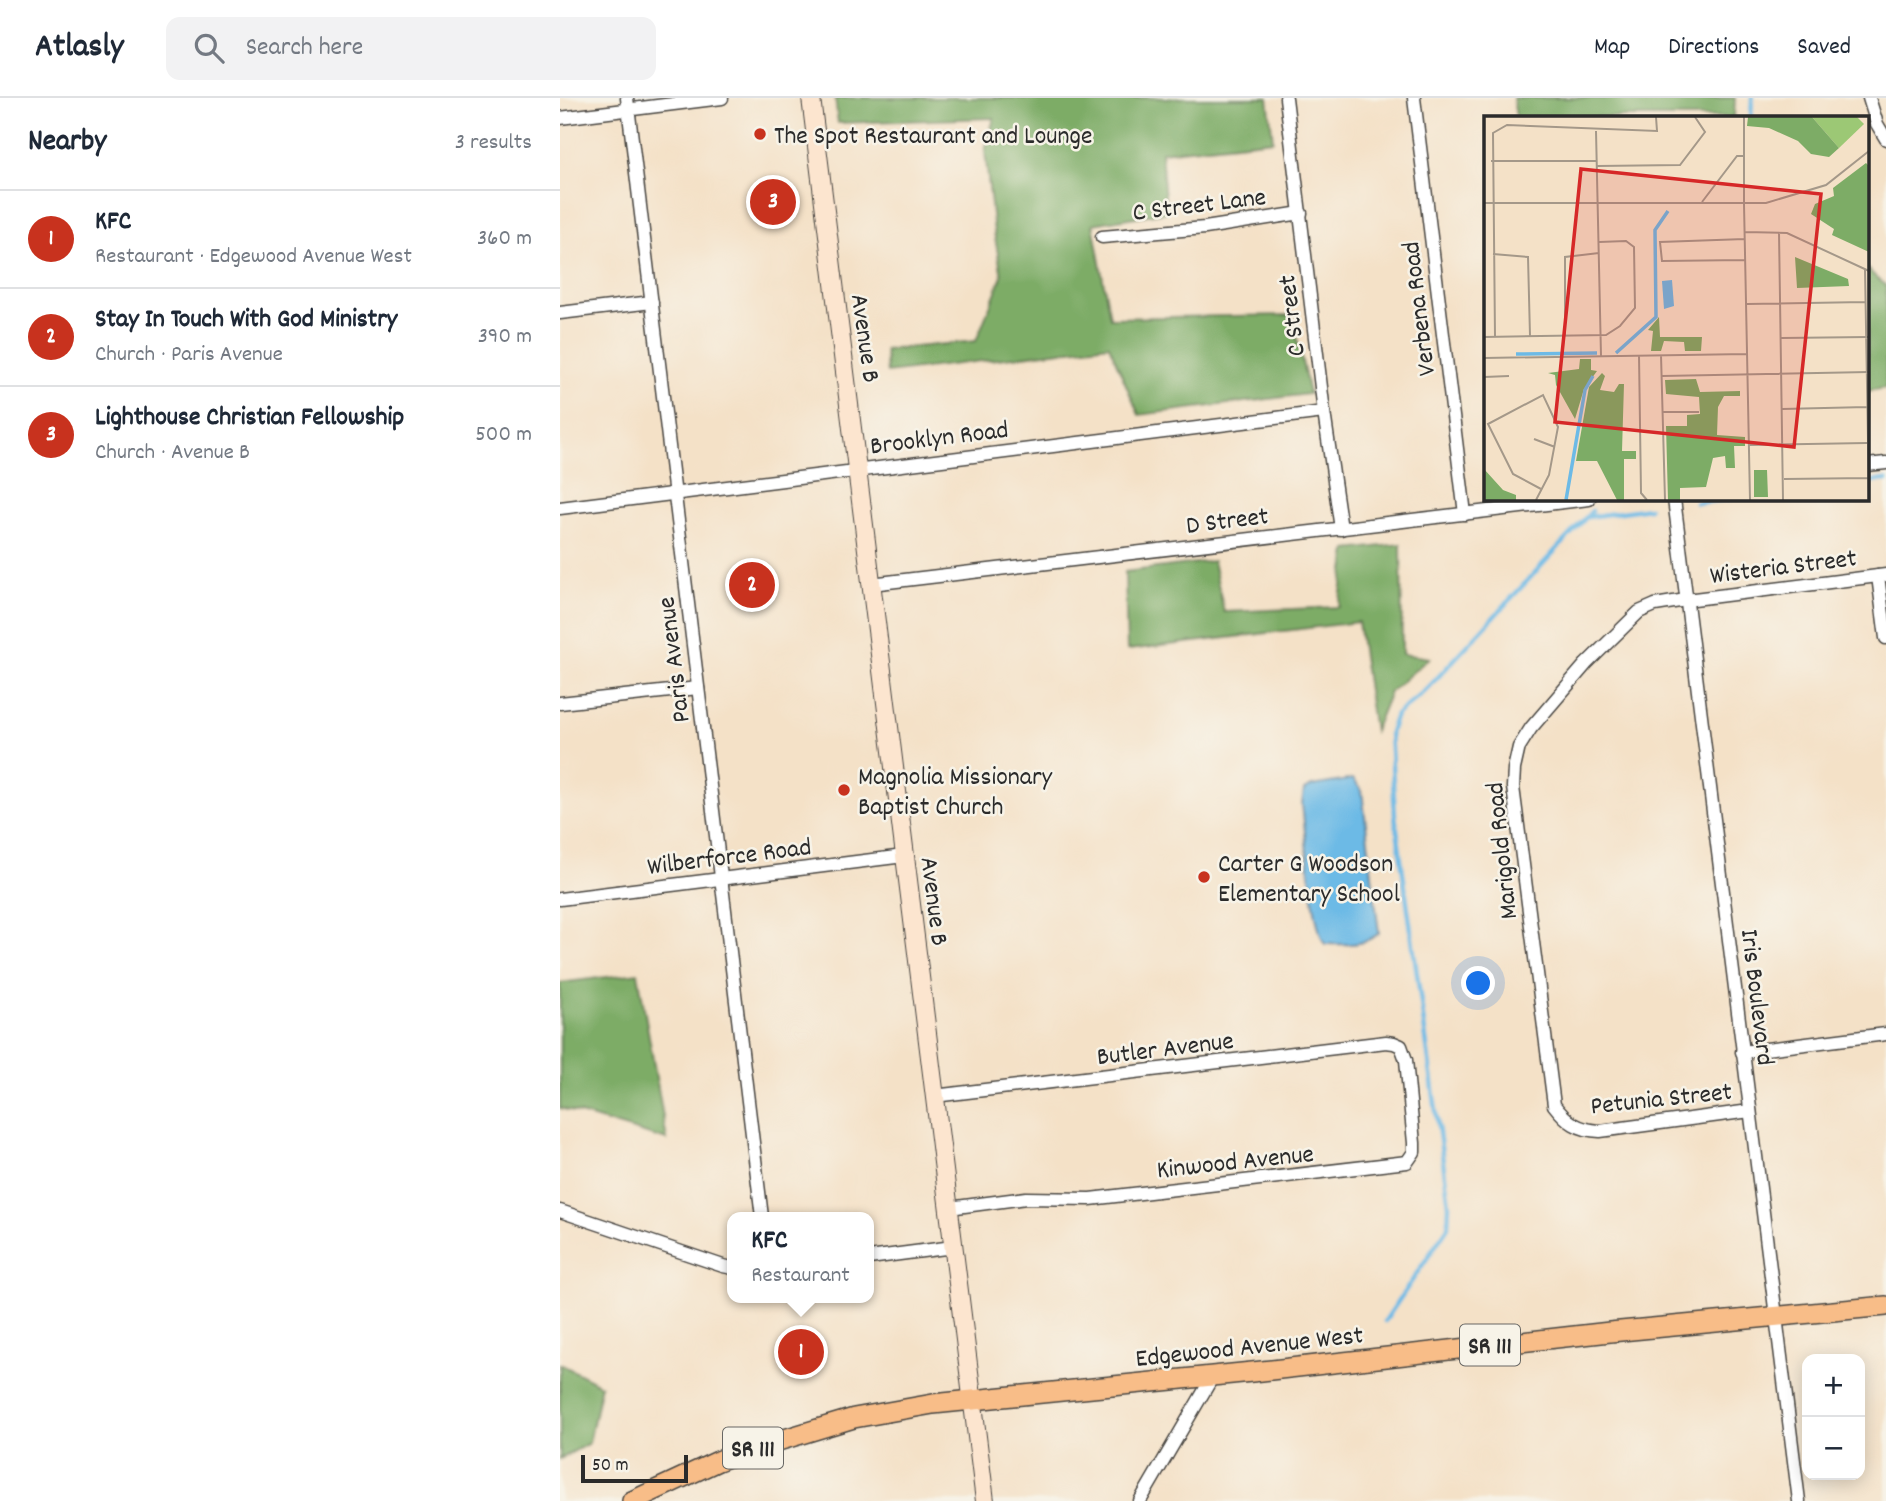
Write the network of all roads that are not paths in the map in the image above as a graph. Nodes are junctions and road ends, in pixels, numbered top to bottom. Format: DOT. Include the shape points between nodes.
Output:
graph roads {
  1 [pos="722,98"];
  2 [pos="811,98"];
  3 [pos="1286,98"];
  4 [pos="1414,98"];
  5 [pos="1869,98"];
  6 [pos="628,104"];
  7 [pos="560,118"];
  8 [pos="1886,139"];
  9 [pos="1301,213"];
  10 [pos="1102,237"];
  11 [pos="652,302"];
  12 [pos="560,313"];
  13 [pos="1324,412"];
  14 [pos="1886,463"];
  15 [pos="1868,465"];
  16 [pos="857,470"];
  17 [pos="675,494"];
  18 [pos="1581,500"];
  19 [pos="1674,500"];
  20 [pos="560,508"];
  21 [pos="1465,514"];
  22 [pos="1341,529"];
  23 [pos="1882,576"];
  24 [pos="871,583"];
  25 [pos="1686,600"];
  26 [pos="1886,638"];
  27 [pos="698,688"];
  28 [pos="560,703"];
  29 [pos="904,856"];
  30 [pos="722,879"];
  31 [pos="560,899"];
  32 [pos="1886,1034"];
  33 [pos="1401,1046"];
  34 [pos="1742,1052"];
  35 [pos="934,1096"];
  36 [pos="1750,1111"];
  37 [pos="1578,1127"];
  38 [pos="948,1208"];
  39 [pos="560,1211"];
  40 [pos="761,1212"];
  41 [pos="954,1247"];
  42 [pos="874,1257"];
  43 [pos="727,1267"];
  44 [pos="1886,1306"];
  45 [pos="1775,1317"];
  46 [pos="1213,1376"];
  47 [pos="974,1401"];
  48 [pos="632,1501"];
  49 [pos="985,1501"];
  50 [pos="1140,1501"];
  51 [pos="1799,1501"];
  1 -- 6 [label="street"];
  2 -- 16 [label="main road, Avenue B"];
  3 -- 9 [label="street, C Street"];
  4 -- 21 [label="street, Verbena Road"];
  5 -- 8 [label="street"];
  6 -- 7 [label="street"];
  6 -- 11 [label="street, Paris Avenue"];
  9 -- 10 [label="street, C Street Lane"];
  9 -- 13 [label="street, C Street"];
  11 -- 12 [label="street"];
  11 -- 17 [label="street, Paris Avenue"];
  13 -- 16 [label="street, Brooklyn Road"];
  13 -- 22 [label="street, C Street"];
  14 -- 15 [label="street"];
  16 -- 17 [label="street, Brooklyn Road"];
  16 -- 24 [label="main road, Avenue B"];
  17 -- 20 [label="street, Brooklyn Road"];
  17 -- 27 [label="street, Paris Avenue"];
  18 -- 21 [label="street, D Street"];
  19 -- 25 [label="street, Iris Boulevard"];
  21 -- 22 [label="street, D Street"];
  22 -- 24 [label="street, D Street"];
  23 -- 25 [label="street, Wisteria Street"];
  23 -- 26 [label="street"];
  24 -- 29 [label="main road, Avenue B"];
  25 -- 34 [label="street, Iris Boulevard"];
  25 -- 37 [label="street, Marigold Road" via="1655,605 1629,621 1531,728 1519,747 1514,769 1554,1105"];
  27 -- 28 [label="street"];
  27 -- 30 [label="street, Paris Avenue"];
  29 -- 30 [label="street, Wilberforce Road"];
  29 -- 35 [label="main road, Avenue B"];
  30 -- 31 [label="street, Wilberforce Road"];
  30 -- 40 [label="street, Paris Avenue"];
  32 -- 34 [label="street, Petunia Street"];
  33 -- 35 [label="street, Butler Avenue" via="1386,1042"];
  33 -- 38 [label="street, Kinwood Avenue" via="1414,1143 1407,1162 1090,1199 1026,1198"];
  34 -- 36 [label="street, Iris Boulevard"];
  35 -- 38 [label="main road, Avenue B"];
  36 -- 37 [label="street, Petunia Street" via="1600,1131"];
  36 -- 45 [label="street, Iris Boulevard"];
  38 -- 41 [label="main road, Avenue B"];
  39 -- 43 [label="street"];
  41 -- 42 [label="street"];
  41 -- 47 [label="main road, Avenue B"];
  44 -- 45 [label="main road, Edgewood Avenue West / SR 111"];
  45 -- 46 [label="main road, Edgewood Avenue West / SR 111"];
  45 -- 51 [label="street, Iris Boulevard"];
  46 -- 47 [label="main road, Edgewood Avenue West / SR 111"];
  46 -- 50 [label="street"];
  47 -- 48 [label="main road, Edgewood Avenue West / SR 111" via="869,1415 792,1436 718,1461"];
  47 -- 49 [label="main road, Avenue B"];
}
